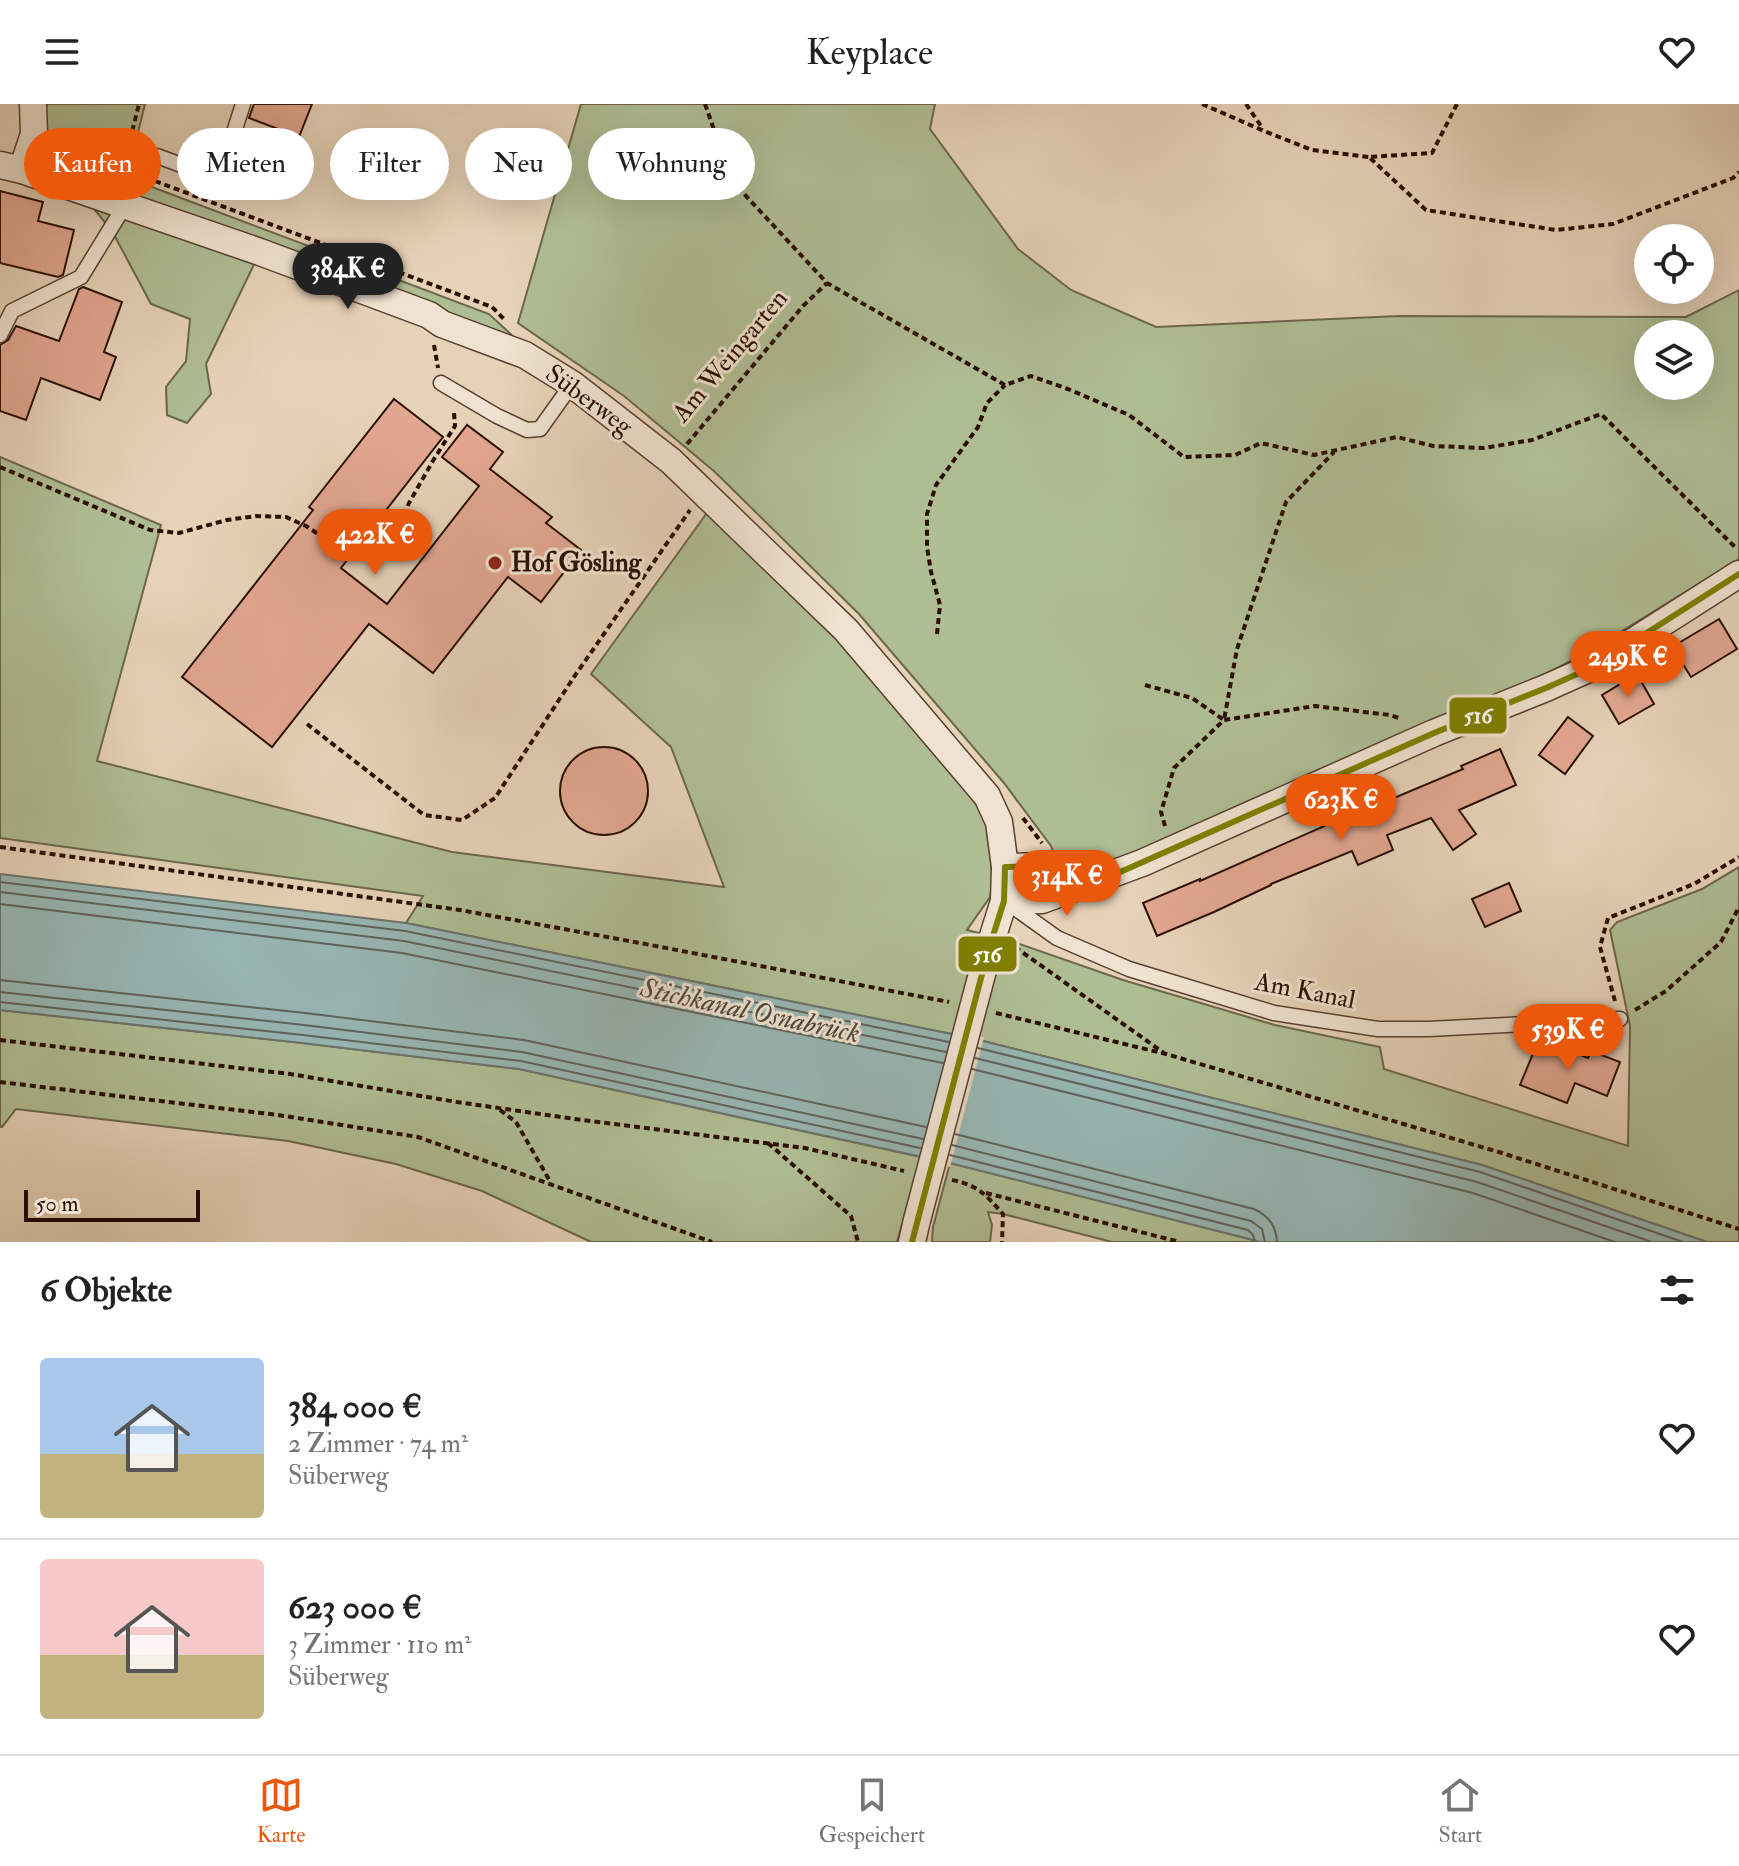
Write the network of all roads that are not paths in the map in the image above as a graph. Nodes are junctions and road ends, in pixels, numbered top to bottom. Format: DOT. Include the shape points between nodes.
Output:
graph roads {
  1 [pos="33,104"];
  2 [pos="243,104"];
  3 [pos="11,168"];
  4 [pos="125,205"];
  5 [pos="0,335"];
  6 [pos="441,383"];
  7 [pos="572,384"];
  8 [pos="1739,574"];
  9 [pos="1005,867"];
  10 [pos="1118,873"];
  11 [pos="1004,901"];
  12 [pos="1620,1019"];
  13 [pos="914,1231"];
  1 -- 3 [label="street" via="34,134"];
  2 -- 4 [label="lane" via="219,179 157,156 130,172"];
  3 -- 4 [label="street, Süberweg"];
  4 -- 5 [label="lane" via="81,277 12,311"];
  4 -- 7 [label="street, Süberweg" via="429,315 525,355"];
  6 -- 7 [label="lane" via="527,430 540,429"];
  7 -- 9 [label="street, Süberweg" via="671,461 846,630 987,796 999,822"];
  8 -- 10 [label="street" via="1595,666"];
  9 -- 10 [label="street"];
  9 -- 11 [label="street, Süberweg"];
  10 -- 11 [label="street" via="1042,900"];
  11 -- 12 [label="lane, Am Kanal" via="1057,938 1129,969 1274,1013 1378,1029"];
  11 -- 13 [label="street, Süberweg, bridge"];
}
